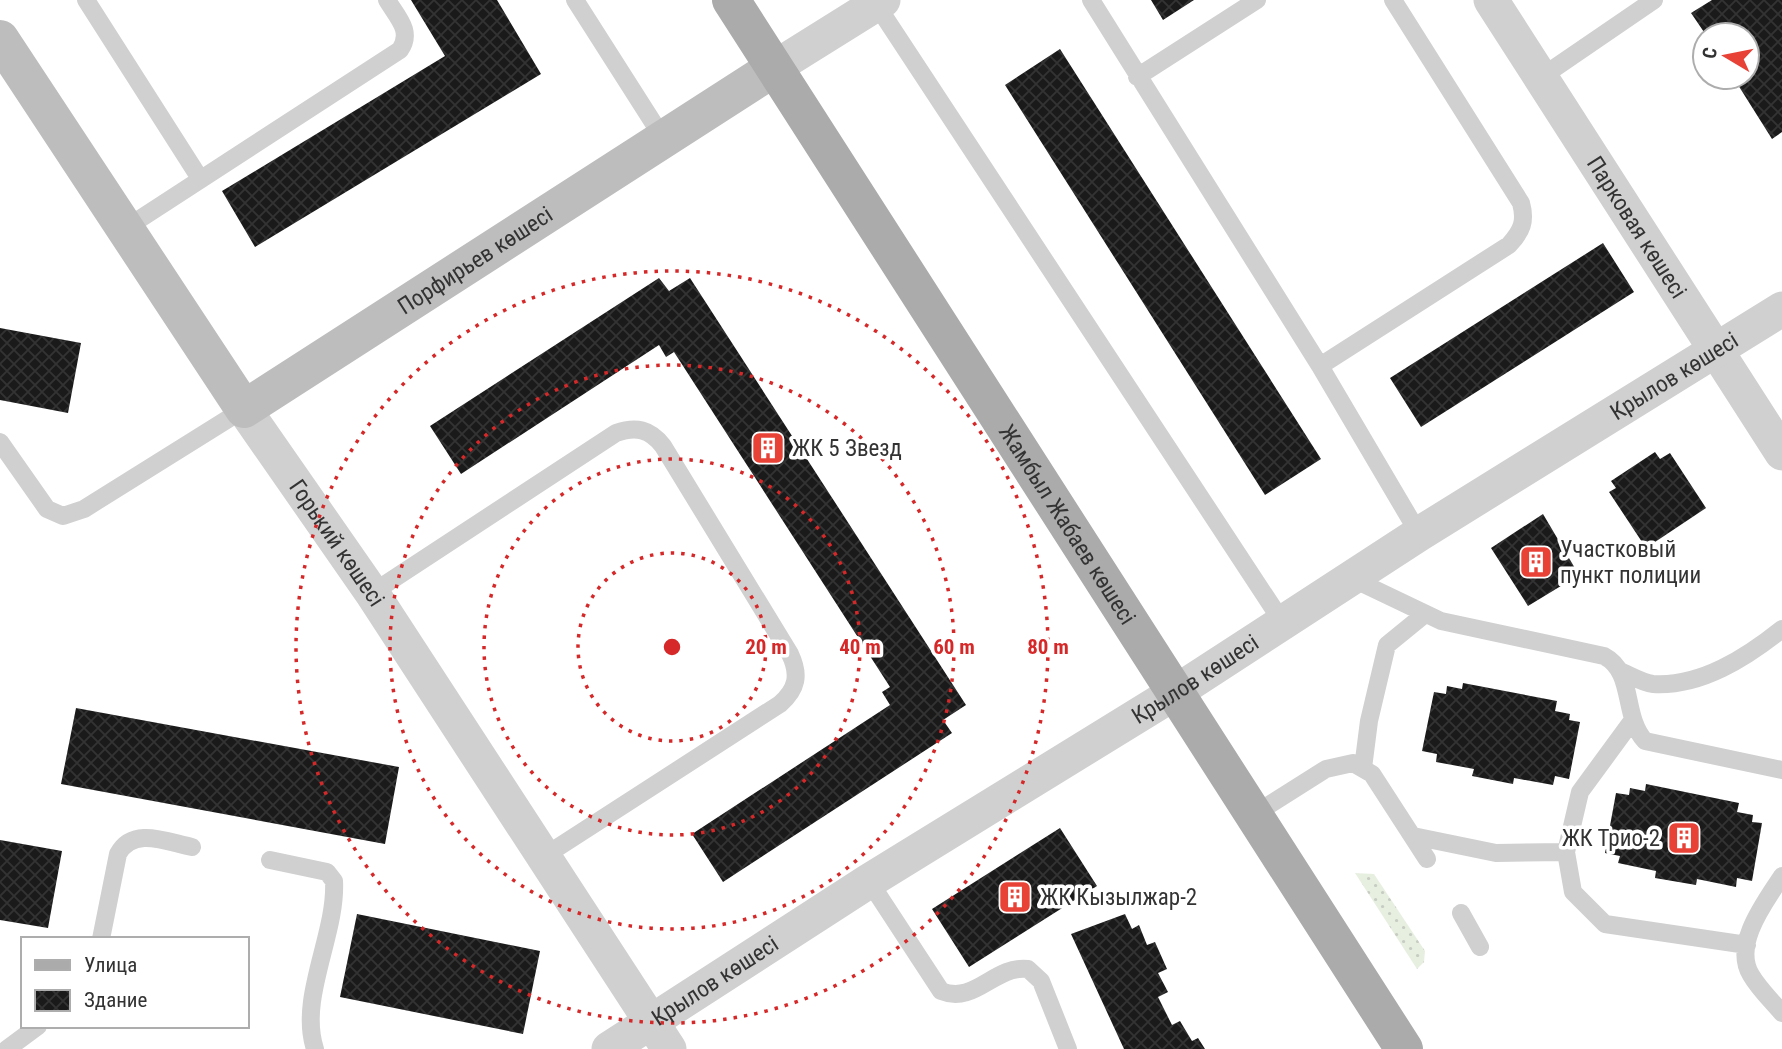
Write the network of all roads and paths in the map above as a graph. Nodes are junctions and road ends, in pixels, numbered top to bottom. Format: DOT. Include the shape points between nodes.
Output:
graph roads {
  1 [pos="86,0"];
  2 [pos="387,0"];
  3 [pos="575,0"];
  4 [pos="731,0"];
  5 [pos="1091,0"];
  6 [pos="1257,0"];
  7 [pos="1393,0"];
  8 [pos="1491,0"];
  9 [pos="1654,0"];
  10 [pos="880,2"];
  11 [pos="5,58"];
  12 [pos="774,68"];
  13 [pos="1137,77"];
  14 [pos="1540,78"];
  15 [pos="663,138"];
  16 [pos="199,177"];
  17 [pos="126,228"];
  18 [pos="1782,309"];
  19 [pos="1716,352"];
  20 [pos="1320,366"];
  21 [pos="244,409"];
  22 [pos="0,442"];
  23 [pos="1782,453"];
  24 [pos="1419,534"];
  25 [pos="1351,578"];
  26 [pos="372,593"];
  27 [pos="1424,614"];
  28 [pos="1283,623"];
  29 [pos="1782,629"];
  30 [pos="1622,672"];
  31 [pos="1175,692"];
  32 [pos="1632,721"];
  33 [pos="1782,757"];
  34 [pos="1363,768"];
  35 [pos="1774,769"];
  36 [pos="1253,815"];
  37 [pos="1413,836"];
  38 [pos="192,847"];
  39 [pos="1566,852"];
  40 [pos="543,857"];
  41 [pos="1427,859"];
  42 [pos="270,860"];
  43 [pos="1782,876"];
  44 [pos="869,881"];
  45 [pos="1461,913"];
  46 [pos="101,937"];
  47 [pos="1747,945"];
  48 [pos="1480,947"];
  49 [pos="1782,1013"];
  50 [pos="35,1028"];
  51 [pos="660,1036"];
  52 [pos="6,1049"];
  53 [pos="315,1049"];
  54 [pos="609,1049"];
  55 [pos="1068,1049"];
  56 [pos="1404,1049"];
  1 -- 16 [label="lane"];
  2 -- 16 [label="lane" via="406,30 400,50"];
  3 -- 15 [label="lane"];
  4 -- 12 [label="main road, Жамбыл Жабаев көшесі"];
  5 -- 13 [label="lane"];
  6 -- 13 [label="lane"];
  7 -- 20 [label="lane" via="1513,191 1525,218 1520,233 1509,244"];
  8 -- 14 [label="street, Парковая көшесі"];
  9 -- 14 [label="lane"];
  10 -- 12 [label="street, Порфирьев көшесі"];
  10 -- 28 [label="lane"];
  11 -- 17 [label="street, Горький көшесі"];
  12 -- 15 [label="street, Порфирьев көшесі"];
  12 -- 31 [label="main road, Жамбыл Жабаев көшесі"];
  13 -- 20 [label="lane"];
  14 -- 19 [label="street, Парковая көшесі"];
  15 -- 21 [label="street, Порфирьев көшесі"];
  16 -- 17 [label="lane"];
  17 -- 21 [label="street, Горький көшесі"];
  18 -- 19 [label="street, Крылов көшесі"];
  19 -- 23 [label="street, Парковая көшесі"];
  19 -- 24 [label="street, Крылов көшесі"];
  20 -- 24 [label="lane"];
  21 -- 22 [label="lane, Порфирьев көшесі" via="83,509 63,516 47,509"];
  21 -- 26 [label="street, Горький көшесі"];
  24 -- 25 [label="street, Крылов көшесі"];
  25 -- 27 [label="lane"];
  25 -- 28 [label="street, Крылов көшесі"];
  26 -- 40 [label="street, Горький көшесі"];
  26 -- 40 [label="lane" via="616,433 644,430 663,446 790,654 797,668 796,682 779,704"];
  27 -- 30 [label="lane" via="1604,656"];
  27 -- 34 [label="lane" via="1387,645"];
  28 -- 31 [label="street, Крылов көшесі"];
  29 -- 30 [label="lane" via="1752,653 1703,676 1652,684"];
  30 -- 32 [label="lane"];
  31 -- 36 [label="main road, Жамбыл Жабаев көшесі"];
  31 -- 44 [label="street, Крылов көшесі"];
  32 -- 35 [label="lane" via="1639,734 1654,745"];
  32 -- 39 [label="lane" via="1580,792"];
  33 -- 35 [label="lane"];
  34 -- 36 [label="lane" via="1353,763 1326,769"];
  34 -- 37 [label="lane" via="1373,774"];
  36 -- 56 [label="main road, Жамбыл Жабаев көшесі"];
  37 -- 39 [label="lane" via="1496,853"];
  37 -- 41 [label="lane"];
  38 -- 46 [label="lane" via="138,837 122,845"];
  39 -- 47 [label="lane" via="1573,892 1605,924"];
  40 -- 51 [label="street, Горький көшесі"];
  42 -- 53 [label="lane" via="327,872 334,881 312,1011"];
  43 -- 47 [label="lane" via="1757,917"];
  44 -- 51 [label="street, Крылов көшесі"];
  44 -- 55 [label="lane" via="941,991 967,994 1008,971 1028,968 1041,981"];
  45 -- 48 [label="lane"];
  47 -- 49 [label="lane" via="1749,973"];
  50 -- 52 [label="lane"];
  51 -- 54 [label="street, Крылов көшесі"];
}
